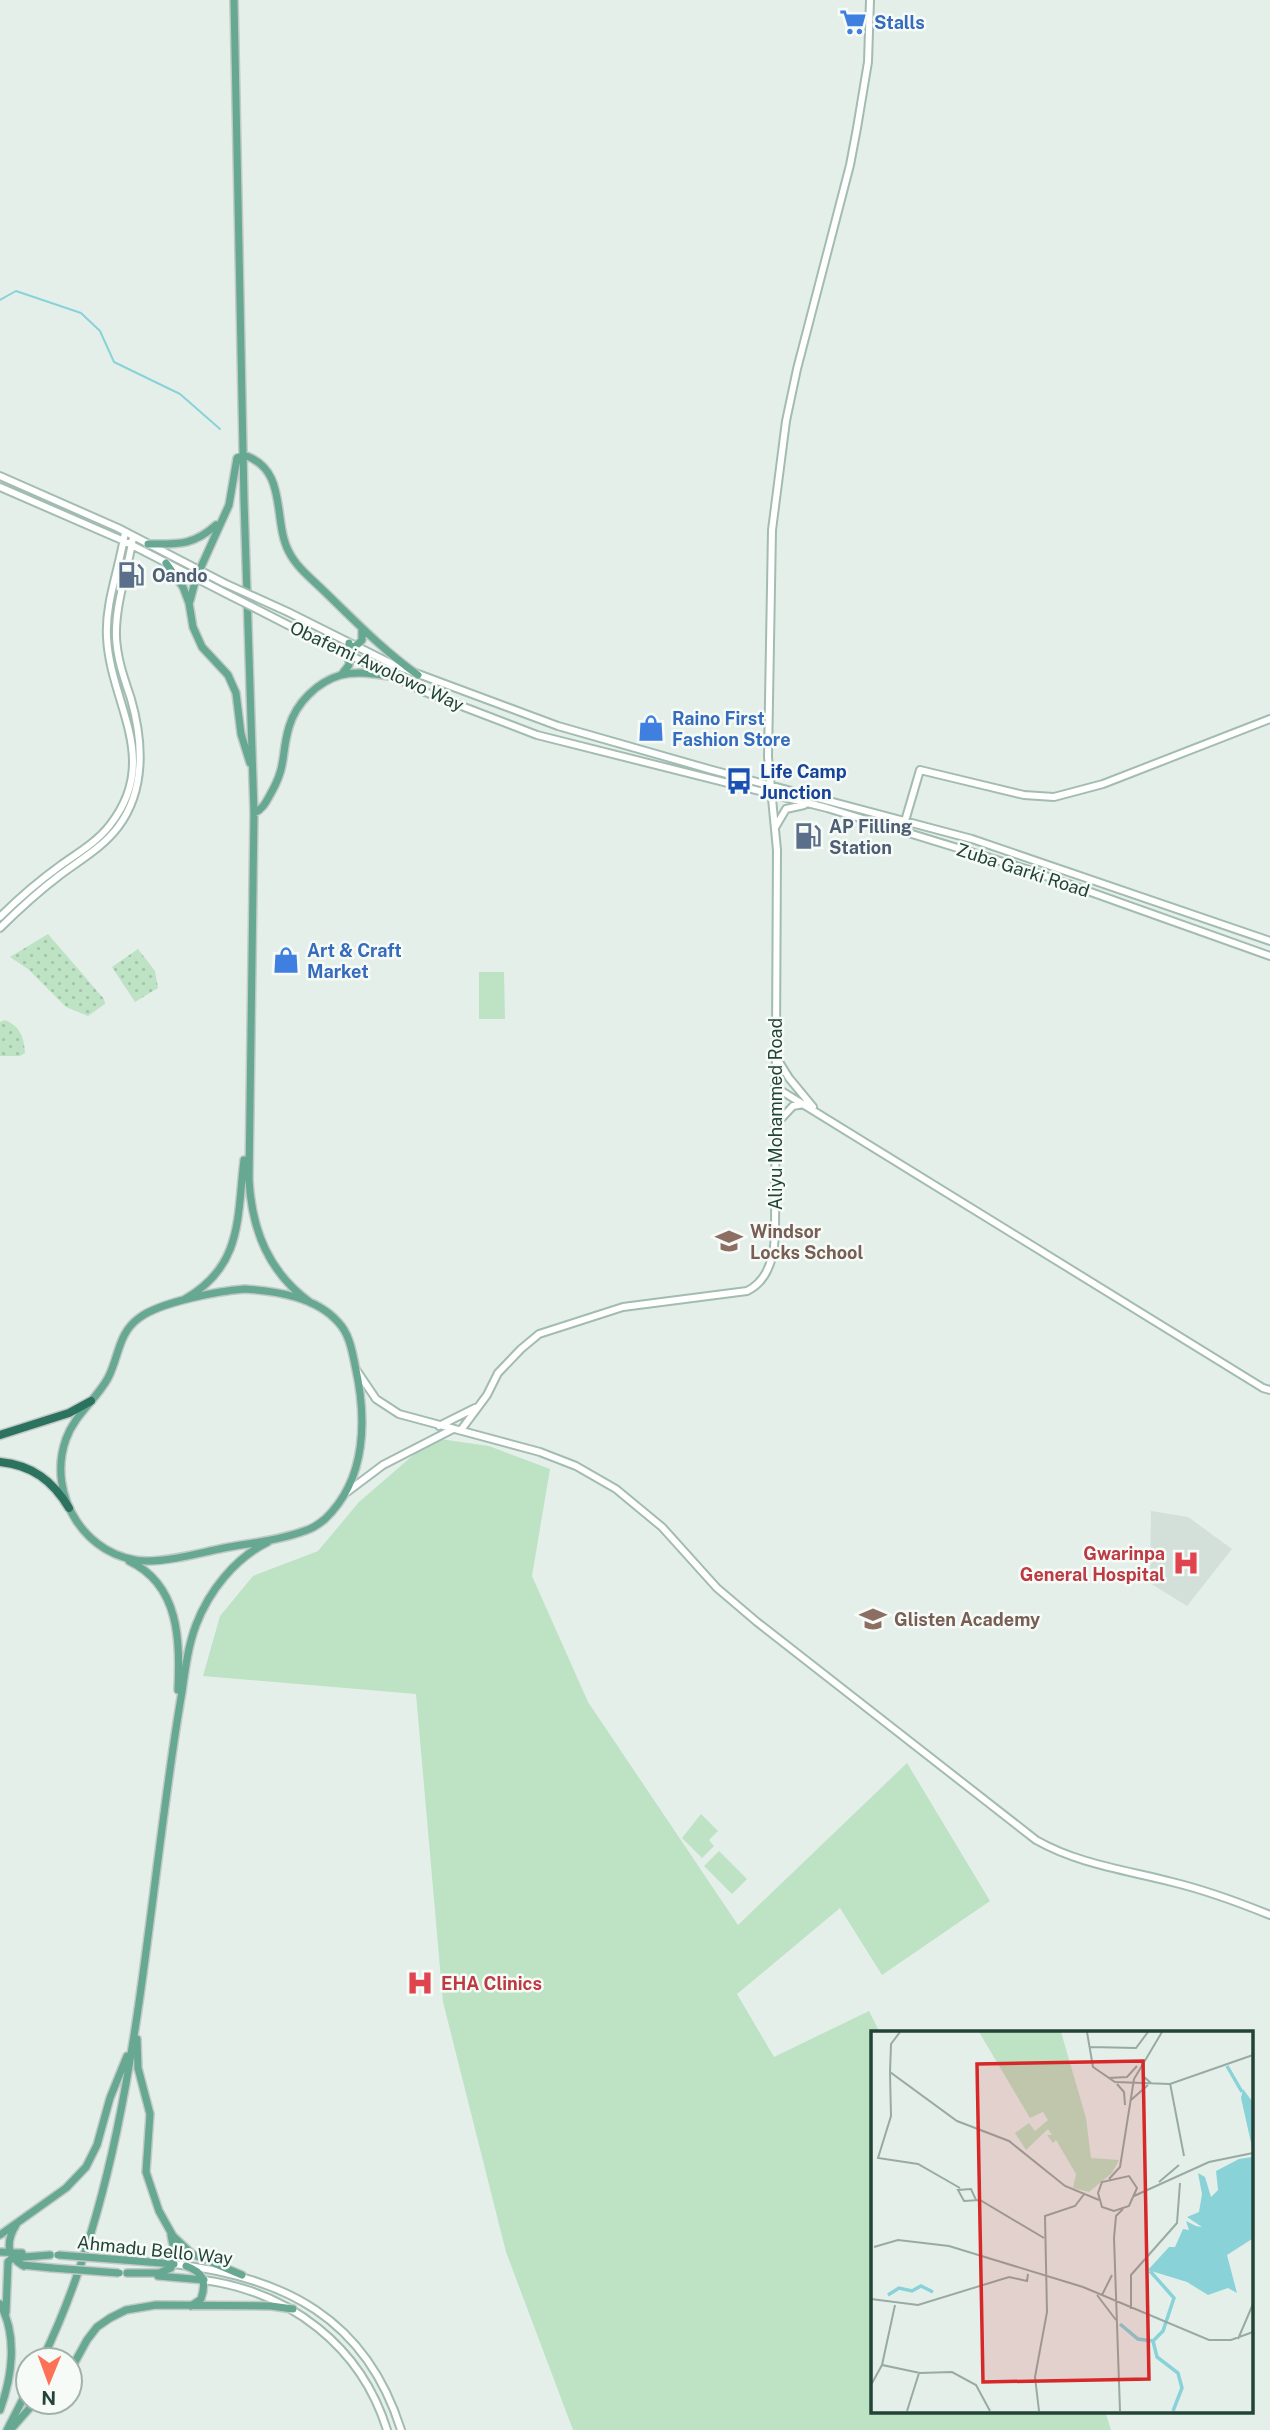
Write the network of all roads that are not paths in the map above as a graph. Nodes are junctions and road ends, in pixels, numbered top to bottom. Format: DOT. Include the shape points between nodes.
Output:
graph roads {
  1 [pos="234,0"];
  2 [pos="870,0"];
  3 [pos="244,455"];
  4 [pos="0,476"];
  5 [pos="0,487"];
  6 [pos="222,520"];
  7 [pos="125,533"];
  8 [pos="133,537"];
  9 [pos="124,541"];
  10 [pos="148,544"];
  11 [pos="132,545"];
  12 [pos="166,563"];
  13 [pos="199,570"];
  14 [pos="196,578"];
  15 [pos="189,603"];
  16 [pos="362,628"];
  17 [pos="334,648"];
  18 [pos="351,649"];
  19 [pos="341,675"];
  20 [pos="418,675"];
  21 [pos="389,676"];
  22 [pos="1270,719"];
  23 [pos="252,769"];
  24 [pos="772,785"];
  25 [pos="772,795"];
  26 [pos="819,806"];
  27 [pos="254,813"];
  28 [pos="905,821"];
  29 [pos="776,828"];
  30 [pos="0,917"];
  31 [pos="0,928"];
  32 [pos="1270,942"];
  33 [pos="1270,956"];
  34 [pos="775,1054"];
  35 [pos="775,1087"];
  36 [pos="804,1104"];
  37 [pos="816,1112"];
  38 [pos="776,1124"];
  39 [pos="248,1131"];
  40 [pos="311,1303"];
  41 [pos="175,1304"];
  42 [pos="356,1369"];
  43 [pos="1266,1389"];
  44 [pos="1270,1397"];
  45 [pos="91,1401"];
  46 [pos="479,1406"];
  47 [pos="439,1426"];
  48 [pos="457,1429"];
  49 [pos="0,1435"];
  50 [pos="0,1462"];
  51 [pos="343,1496"];
  52 [pos="69,1508"];
  53 [pos="281,1537"];
  54 [pos="122,1557"];
  55 [pos="177,1719"];
  56 [pos="1270,1915"];
  57 [pos="138,2002"];
  58 [pos="132,2042"];
  59 [pos="19,2222"];
  60 [pos="169,2229"];
  61 [pos="0,2235"];
  62 [pos="0,2252"];
  63 [pos="7,2260"];
  64 [pos="174,2264"];
  65 [pos="186,2266"];
  66 [pos="123,2273"];
  67 [pos="242,2276"];
  68 [pos="204,2280"];
  69 [pos="0,2304"];
  70 [pos="191,2306"];
  71 [pos="293,2309"];
  72 [pos="6,2315"];
  73 [pos="48,2346"];
  74 [pos="84,2347"];
  75 [pos="0,2410"];
  76 [pos="22,2416"];
  77 [pos="9,2430"];
  78 [pos="387,2430"];
  79 [pos="401,2430"];
  1 -- 3 [label="main road"];
  2 -- 24 [label="street, Aliyu Mohammed Road" via="868,62 850,165 797,369 779,471 772,530 768,754"];
  3 -- 6 [label="main road" via="236,458"];
  3 -- 16 [label="main road" via="272,480 282,536 294,560"];
  3 -- 23 [label="main road"];
  4 -- 7 [label="street, Obafemi Awolowo Way"];
  5 -- 9 [label="street, Obafemi Awolowo Way"];
  6 -- 10 [label="main road" via="187,543"];
  6 -- 13 [label="main road"];
  7 -- 8 [label="street, Obafemi Awolowo Way"];
  7 -- 9 [label="street"];
  8 -- 10 [label="street, Obafemi Awolowo Way"];
  8 -- 11 [label="street"];
  9 -- 11 [label="street, Obafemi Awolowo Way"];
  9 -- 30 [label="street" via="107,634 132,741 126,798 104,833"];
  10 -- 13 [label="street, Obafemi Awolowo Way"];
  11 -- 12 [label="street, Obafemi Awolowo Way"];
  11 -- 31 [label="street" via="116,627 119,660 139,741 132,801 108,839"];
  12 -- 14 [label="street, Obafemi Awolowo Way"];
  12 -- 15 [label="main road"];
  13 -- 14 [label="main road"];
  13 -- 18 [label="street, Obafemi Awolowo Way, bridge" via="288,612"];
  14 -- 15 [label="main road"];
  14 -- 17 [label="street, Obafemi Awolowo Way, bridge"];
  15 -- 23 [label="main road" via="196,637 228,675 236,693 241,734"];
  16 -- 18 [label="main road" via="362,640"];
  16 -- 20 [label="main road"];
  17 -- 18 [label="main road"];
  18 -- 19 [label="main road"];
  18 -- 20 [label="street, Obafemi Awolowo Way"];
  18 -- 21 [label="street, Obafemi Awolowo Way"];
  19 -- 21 [label="main road"];
  19 -- 27 [label="main road" via="314,690 298,707 289,727 280,778 263,807"];
  20 -- 24 [label="street, Obafemi Awolowo Way" via="558,726"];
  21 -- 25 [label="street, Obafemi Awolowo Way" via="537,735"];
  22 -- 28 [label="street" via="1103,784 1054,797 1024,796 920,771"];
  23 -- 27 [label="main road"];
  24 -- 25 [label="street, Aliyu Mohammed Road"];
  24 -- 28 [label="street, Zuba Garki Road"];
  25 -- 26 [label="street, Zuba Garki Road"];
  25 -- 29 [label="street, Aliyu Mohammed Road"];
  26 -- 29 [label="street" via="786,809"];
  26 -- 33 [label="street, Zuba Garki Road" via="1026,869"];
  27 -- 39 [label="main road"];
  28 -- 32 [label="street, Zuba Garki Road" via="972,839"];
  29 -- 34 [label="street, Aliyu Mohammed Road"];
  34 -- 35 [label="street, Aliyu Mohammed Road"];
  34 -- 37 [label="street"];
  35 -- 36 [label="street"];
  35 -- 38 [label="street, Aliyu Mohammed Road"];
  36 -- 37 [label="street"];
  36 -- 38 [label="street" via="793,1106"];
  37 -- 43 [label="street"];
  38 -- 46 [label="street, Aliyu Mohammed Road" via="775,1246 756,1287 738,1294 622,1307 539,1334 498,1373"];
  39 -- 40 [label="main road" via="250,1201 257,1232 279,1273"];
  39 -- 41 [label="main road" via="232,1247 207,1282"];
  40 -- 41 [label="main road" via="245,1289"];
  40 -- 42 [label="main road" via="342,1326"];
  41 -- 45 [label="main road" via="144,1314 131,1325 110,1376"];
  42 -- 47 [label="street" via="387,1408"];
  42 -- 51 [label="main road" via="363,1430 358,1459"];
  43 -- 44 [label="street"];
  45 -- 49 [label="highway" via="69,1413"];
  45 -- 52 [label="main road" via="75,1420 64,1448 62,1470"];
  46 -- 47 [label="street"];
  46 -- 48 [label="street"];
  47 -- 48 [label="street"];
  48 -- 51 [label="street" via="383,1465"];
  48 -- 56 [label="street" via="557,1458 617,1489 757,1622 1051,1849 1194,1888"];
  50 -- 52 [label="highway" via="37,1473 55,1487"];
  51 -- 53 [label="main road" via="317,1525"];
  52 -- 54 [label="main road" via="90,1540"];
  53 -- 54 [label="main road" via="167,1559"];
  53 -- 55 [label="main road" via="242,1560 205,1604 189,1650"];
  54 -- 55 [label="main road" via="152,1575 171,1606 179,1649"];
  55 -- 57 [label="main road"];
  57 -- 58 [label="main road"];
  57 -- 60 [label="main road" via="138,2068 150,2114 146,2172"];
  58 -- 59 [label="main road" via="86,2167 66,2188"];
  58 -- 73 [label="main road" via="110,2164 90,2236"];
  59 -- 61 [label="main road"];
  59 -- 63 [label="main road" via="10,2238"];
  60 -- 64 [label="main road"];
  60 -- 67 [label="main road" via="192,2254"];
  62 -- 63 [label="main road, Ahmadu Bello Way"];
  63 -- 64 [label="main road, Ahmadu Bello Way, bridge" via="54,2255"];
  63 -- 66 [label="main road, Ahmadu Bello Way, bridge" via="24,2266"];
  63 -- 72 [label="main road"];
  64 -- 65 [label="street, Ahmadu Bello Way"];
  64 -- 66 [label="main road" via="163,2272"];
  65 -- 67 [label="street, Ahmadu Bello Way"];
  65 -- 68 [label="main road"];
  66 -- 68 [label="main road, Ahmadu Bello Way"];
  67 -- 79 [label="street, Ahmadu Bello Way" via="296,2297 353,2342 386,2388"];
  68 -- 70 [label="main road" via="201,2299"];
  68 -- 71 [label="street, Ahmadu Bello Way" via="248,2289"];
  69 -- 72 [label="main road"];
  70 -- 71 [label="main road"];
  70 -- 74 [label="main road" via="126,2310 92,2333"];
  71 -- 78 [label="street, Ahmadu Bello Way" via="323,2330 354,2364 375,2397"];
  72 -- 75 [label="main road" via="10,2368"];
  76 -- 77 [label="main road"];
}
